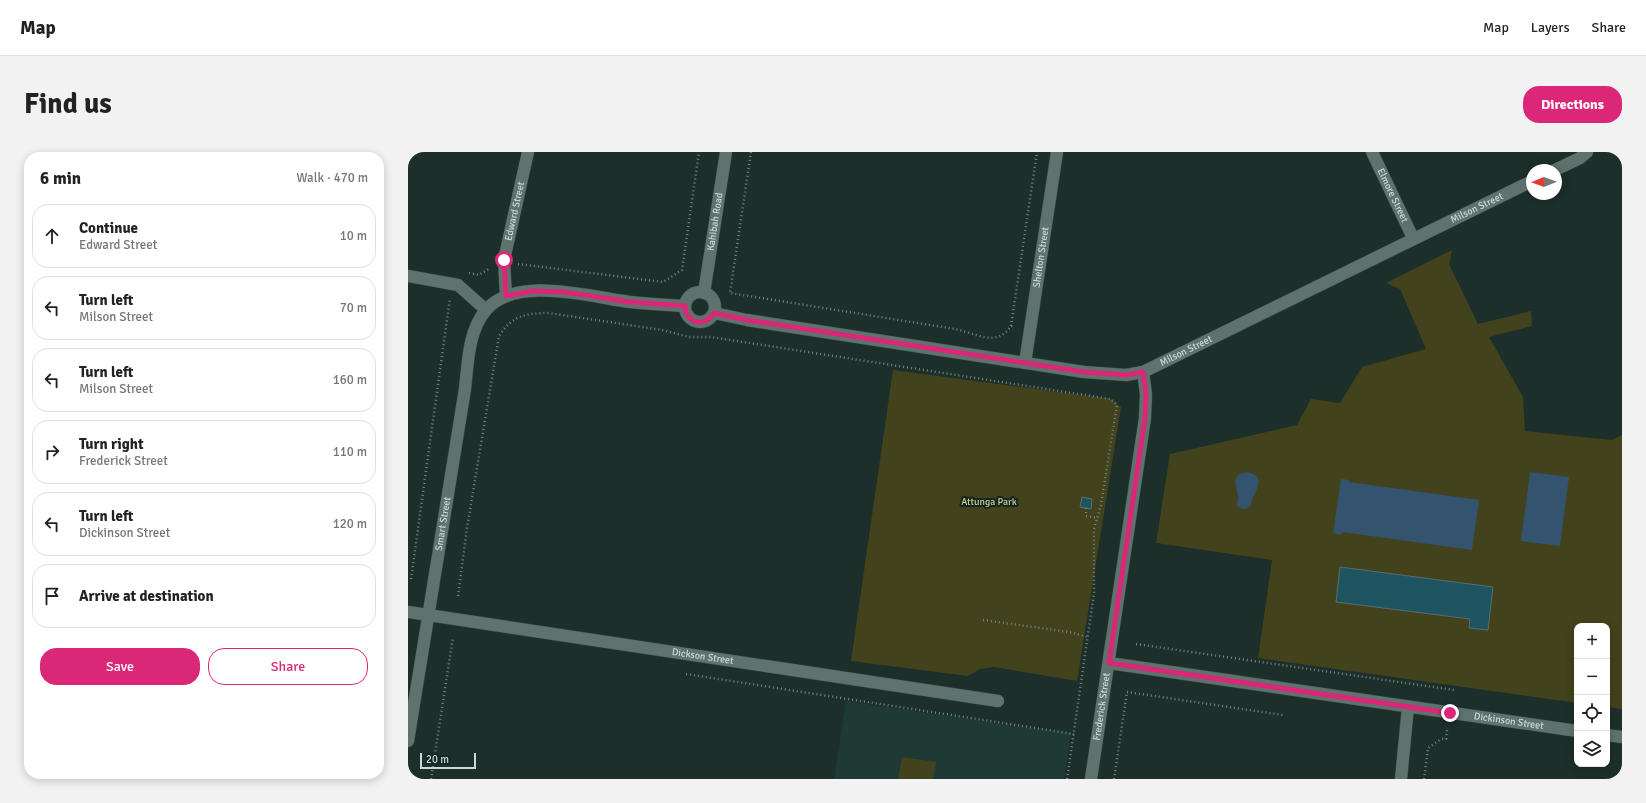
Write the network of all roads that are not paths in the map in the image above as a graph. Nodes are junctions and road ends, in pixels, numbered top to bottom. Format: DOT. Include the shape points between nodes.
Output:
graph roads {
  1 [pos="528,152"];
  2 [pos="726,152"];
  3 [pos="1057,152"];
  4 [pos="1372,152"];
  5 [pos="1586,152"];
  6 [pos="1562,167"];
  7 [pos="1526,184"];
  8 [pos="1413,238"];
  9 [pos="408,276"];
  10 [pos="704,293"];
  11 [pos="506,296"];
  12 [pos="685,306"];
  13 [pos="486,310"];
  14 [pos="714,313"];
  15 [pos="1025,363"];
  16 [pos="1143,372"];
  17 [pos="408,612"];
  18 [pos="427,615"];
  19 [pos="1109,663"];
  20 [pos="998,701"];
  21 [pos="1408,707"];
  22 [pos="1574,731"];
  23 [pos="1610,735"];
  24 [pos="1622,737"];
  25 [pos="408,741"];
  26 [pos="1091,779"];
  27 [pos="1400,779"];
  1 -- 11 [label="street, Edward Street" via="504,264"];
  2 -- 10 [label="street, Kahibah Road"];
  3 -- 15 [label="street, Shelton Street"];
  4 -- 8 [label="street, Elmore Street"];
  5 -- 6 [label="street"];
  7 -- 8 [label="street, Milson Street"];
  8 -- 16 [label="street, Milson Street"];
  9 -- 13 [label="street" via="458,285"];
  10 -- 12 [label="street" via="691,295"];
  10 -- 14 [label="street" via="714,303"];
  11 -- 12 [label="street" via="533,291 564,292 630,302"];
  11 -- 13 [label="street"];
  12 -- 14 [label="street" via="687,316 694,321 704,322"];
  13 -- 18 [label="street, Smart Street" via="476,327 469,353"];
  14 -- 15 [label="street, Milson Street"];
  15 -- 16 [label="street, Milson Street" via="1084,372 1126,375"];
  16 -- 19 [label="street, Frederick Street" via="1146,394 1145,418"];
  17 -- 18 [label="street, Dickson Street"];
  18 -- 20 [label="street, Dickson Street"];
  18 -- 25 [label="street, Smart Street"];
  19 -- 21 [label="street, Dickinson Street"];
  19 -- 26 [label="street, Frederick Street"];
  21 -- 22 [label="street, Dickinson Street"];
  21 -- 27 [label="street"];
  23 -- 24 [label="street"];
}
